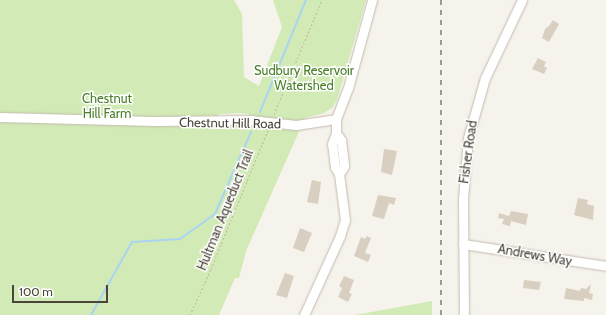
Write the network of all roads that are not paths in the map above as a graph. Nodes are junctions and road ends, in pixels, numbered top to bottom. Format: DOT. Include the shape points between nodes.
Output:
graph roads {
  1 [pos="372,0"];
  2 [pos="522,0"];
  3 [pos="0,117"];
  4 [pos="336,119"];
  5 [pos="463,244"];
  6 [pos="606,266"];
  7 [pos="304,315"];
  8 [pos="464,315"];
  1 -- 4 [label="street" via="348,88"];
  2 -- 5 [label="street, Fisher Road" via="485,78 468,138 462,199"];
  3 -- 4 [label="street, Chestnut Hill Road" via="251,120 296,125"];
  4 -- 7 [label="street" via="336,133 332,144 335,167 339,174 344,220 340,236"];
  5 -- 6 [label="street, Andrews Way"];
  5 -- 8 [label="street, Fisher Road"];
}
